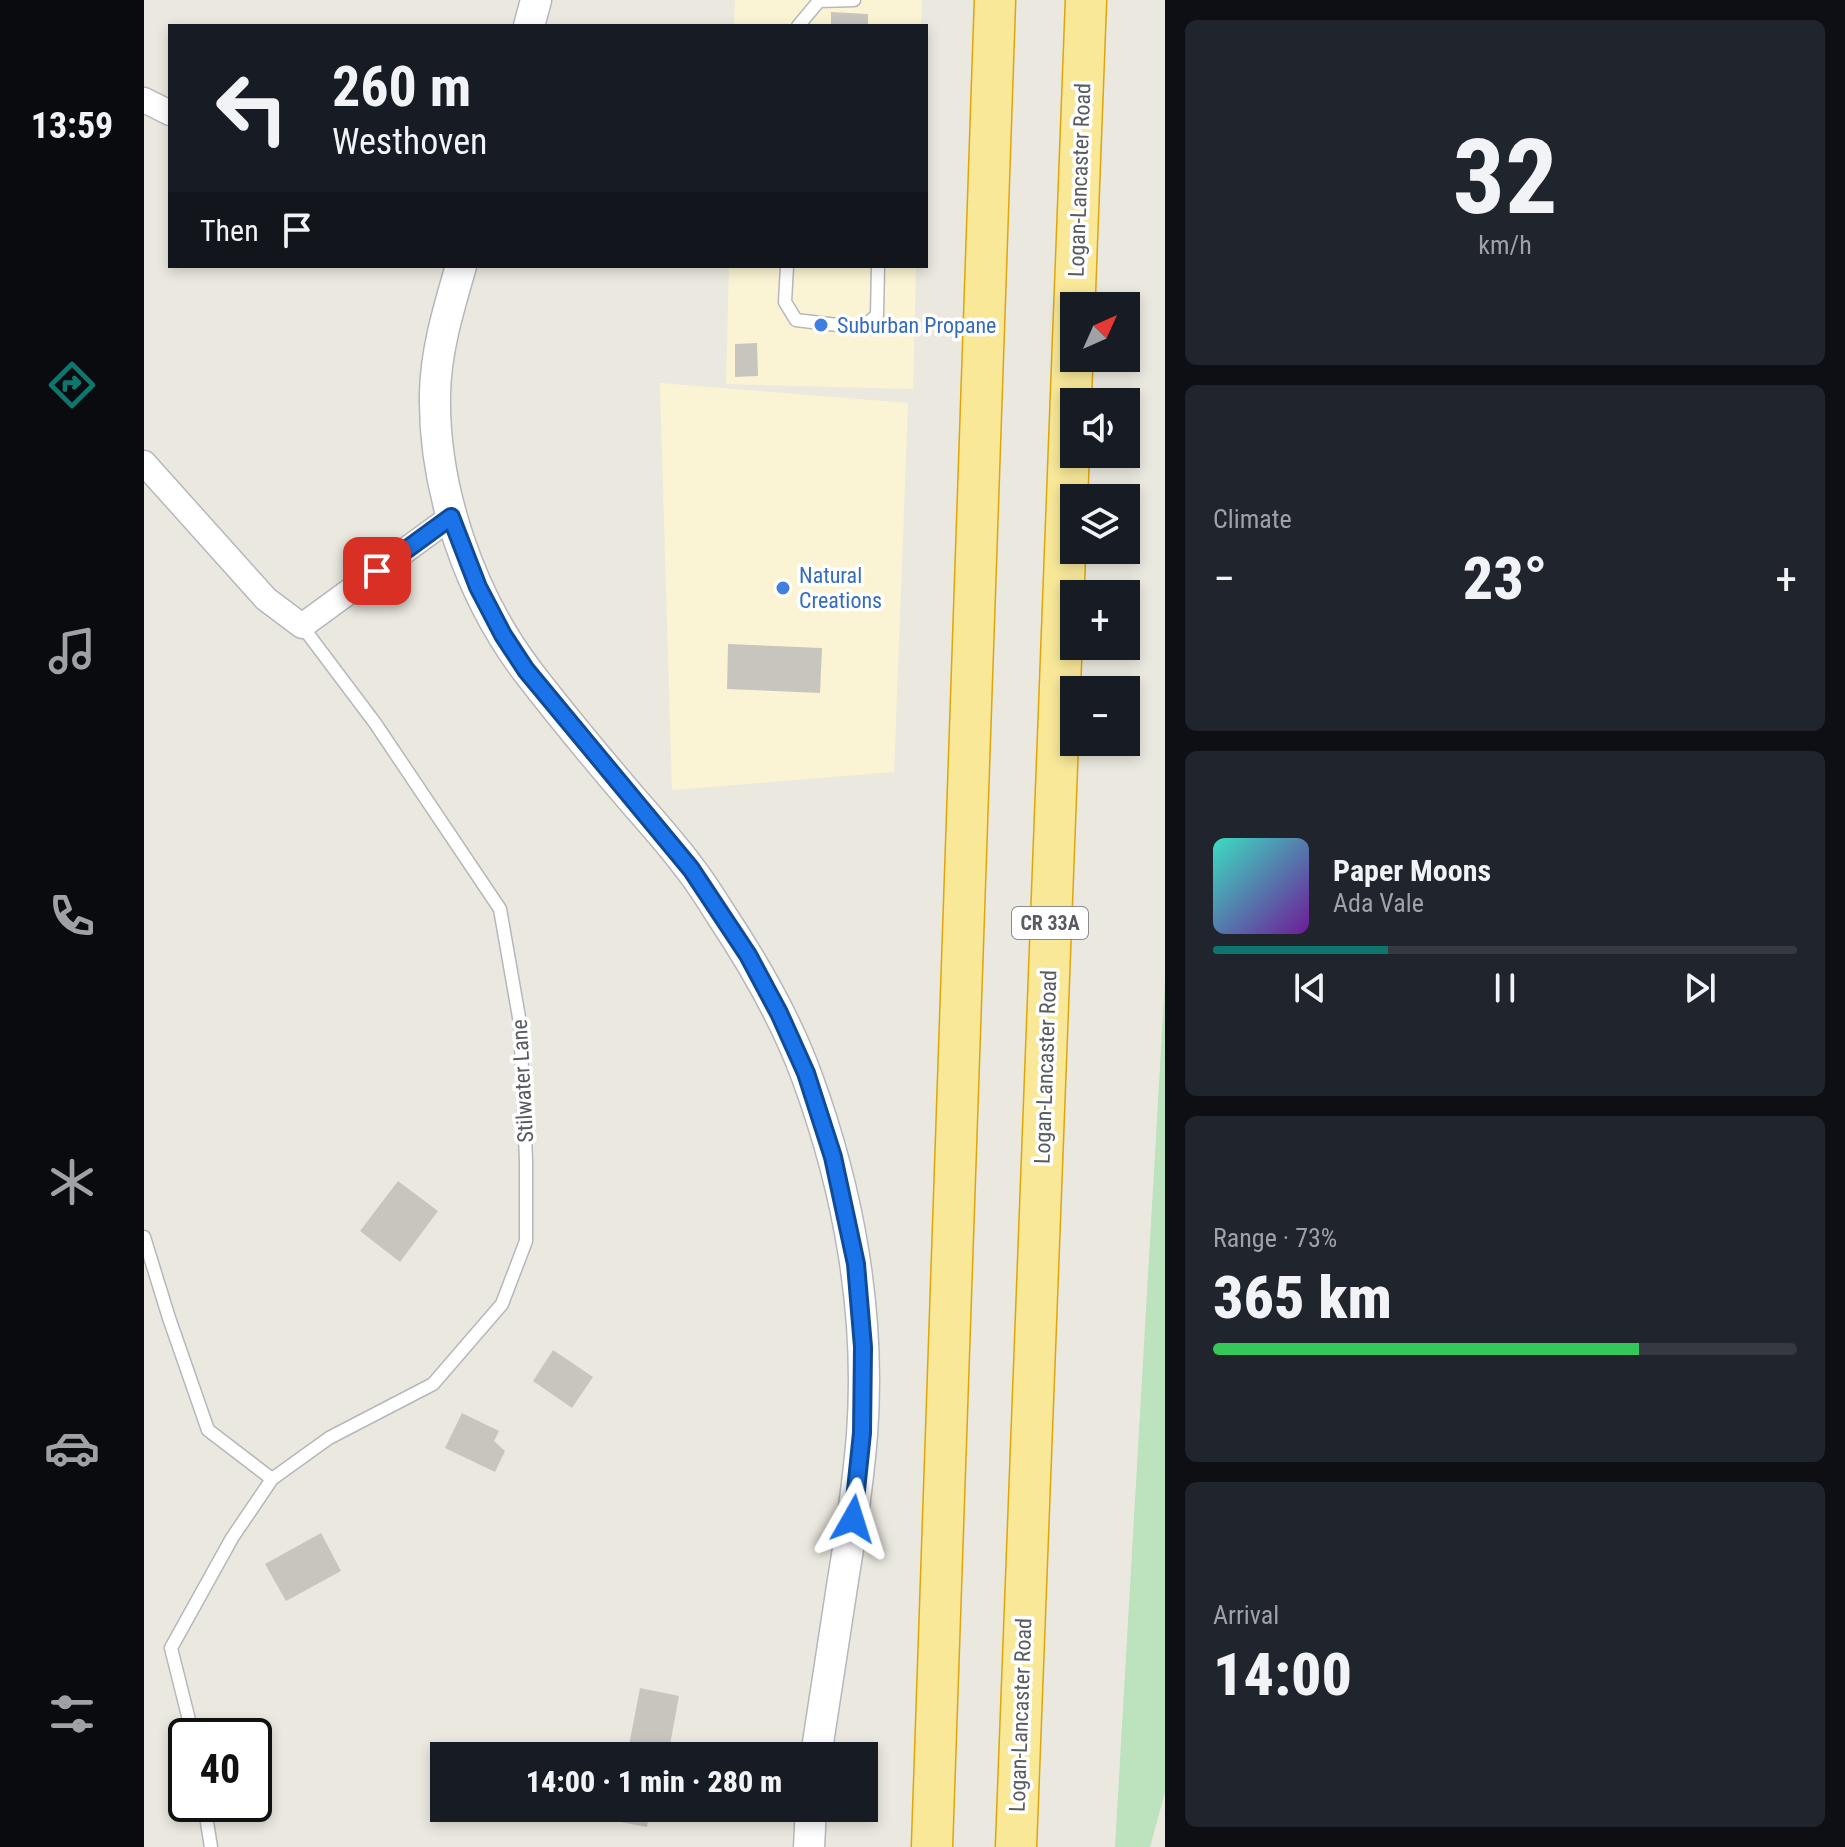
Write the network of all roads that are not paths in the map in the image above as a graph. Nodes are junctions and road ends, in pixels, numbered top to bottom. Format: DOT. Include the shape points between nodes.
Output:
graph roads {
  1 [pos="536,0"];
  2 [pos="854,0"];
  3 [pos="995,0"];
  4 [pos="1086,0"];
  5 [pos="530,24"];
  6 [pos="800,24"];
  7 [pos="144,100"];
  8 [pos="168,112"];
  9 [pos="460,268"];
  10 [pos="787,268"];
  11 [pos="878,268"];
  12 [pos="144,463"];
  13 [pos="451,517"];
  14 [pos="302,626"];
  15 [pos="144,1237"];
  16 [pos="272,1479"];
  17 [pos="188,1718"];
  18 [pos="818,1742"];
  19 [pos="207,1822"];
  20 [pos="810,1822"];
  21 [pos="211,1847"];
  22 [pos="809,1847"];
  23 [pos="932,1847"];
  24 [pos="1016,1847"];
  1 -- 5 [label="street"];
  2 -- 6 [label="lane" via="819,1"];
  3 -- 23 [label="highway"];
  4 -- 24 [label="highway, Logan-Lancaster Road / CR 33A"];
  7 -- 8 [label="street"];
  9 -- 13 [label="street" via="441,336 435,389 439,464"];
  10 -- 11 [label="lane" via="785,302 796,320 862,328 877,315"];
  12 -- 14 [label="street" via="266,599"];
  13 -- 14 [label="street"];
  13 -- 18 [label="street" via="478,587 526,670 691,869 748,955 806,1073 828,1136 856,1264 863,1347 862,1433"];
  14 -- 16 [label="lane, Stilwater Lane" via="375,723 500,909 520,1023 526,1241 502,1304 433,1384 329,1438"];
  15 -- 16 [label="lane" via="208,1430"];
  16 -- 17 [label="lane, Stilwater Lane" via="232,1538 171,1648"];
  19 -- 21 [label="lane"];
  20 -- 22 [label="street"];
}
